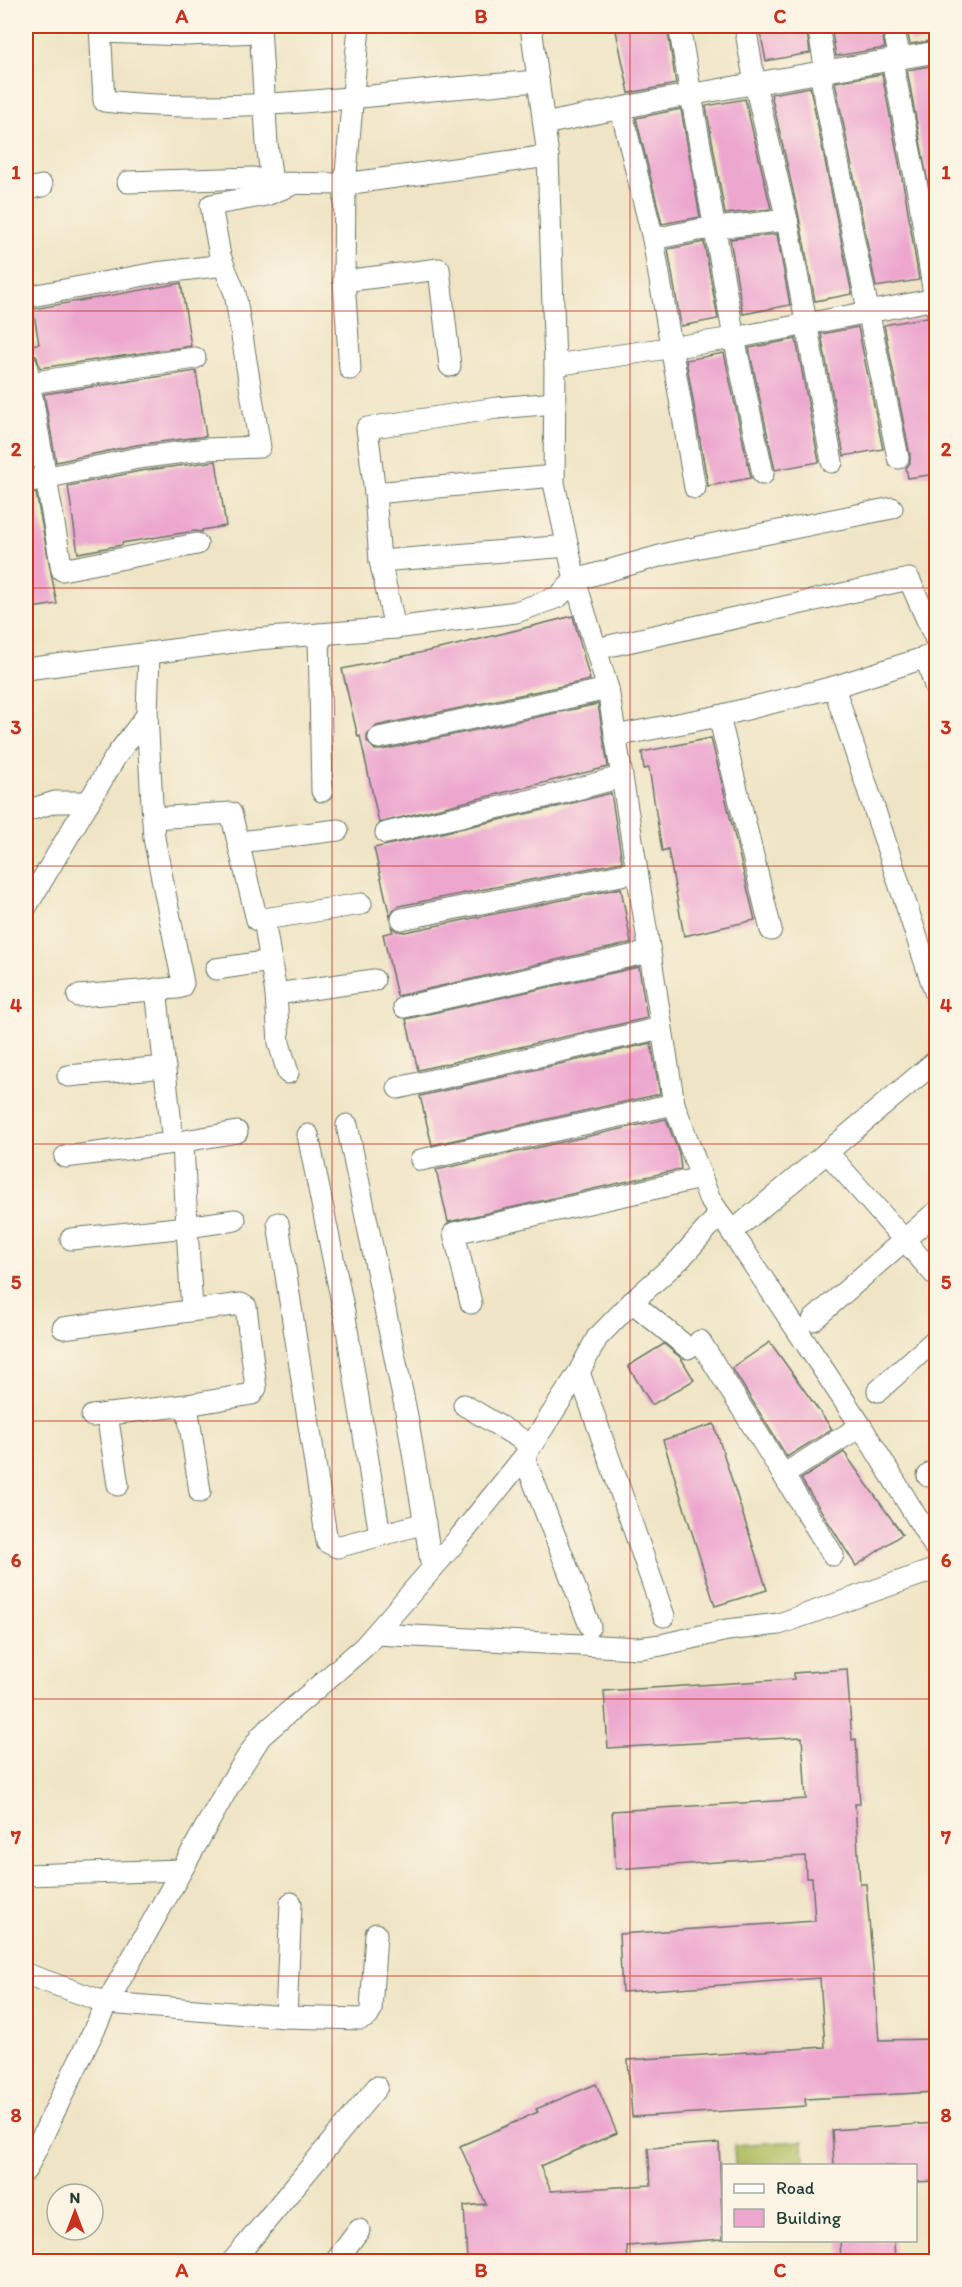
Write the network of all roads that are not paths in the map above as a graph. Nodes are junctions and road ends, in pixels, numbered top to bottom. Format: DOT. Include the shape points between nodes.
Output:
graph roads {
  1 [pos="359,26"];
  2 [pos="531,26"];
  3 [pos="679,26"];
  4 [pos="745,26"];
  5 [pos="818,26"];
  6 [pos="893,26"];
  7 [pos="260,28"];
  8 [pos="100,29"];
  9 [pos="936,52"];
  10 [pos="896,60"];
  11 [pos="823,72"];
  12 [pos="538,81"];
  13 [pos="755,84"];
  14 [pos="690,95"];
  15 [pos="352,98"];
  16 [pos="265,104"];
  17 [pos="621,109"];
  18 [pos="544,124"];
  19 [pos="548,156"];
  20 [pos="128,182"];
  21 [pos="272,183"];
  22 [pos="295,183"];
  23 [pos="345,184"];
  24 [pos="787,220"];
  25 [pos="716,228"];
  26 [pos="653,239"];
  27 [pos="220,256"];
  28 [pos="344,281"];
  29 [pos="26,297"];
  30 [pos="936,302"];
  31 [pos="867,312"];
  32 [pos="806,324"];
  33 [pos="734,338"];
  34 [pos="672,347"];
  35 [pos="195,358"];
  36 [pos="555,365"];
  37 [pos="450,366"];
  38 [pos="350,369"];
  39 [pos="27,373"];
  40 [pos="555,403"];
  41 [pos="898,458"];
  42 [pos="832,462"];
  43 [pos="763,474"];
  44 [pos="554,476"];
  45 [pos="46,478"];
  46 [pos="26,482"];
  47 [pos="695,488"];
  48 [pos="375,493"];
  49 [pos="892,508"];
  50 [pos="196,544"];
  51 [pos="568,546"];
  52 [pos="380,561"];
  53 [pos="575,580"];
  54 [pos="395,628"];
  55 [pos="319,634"];
  56 [pos="596,649"];
  57 [pos="933,650"];
  58 [pos="149,653"];
  59 [pos="26,669"];
  60 [pos="834,687"];
  61 [pos="608,689"];
  62 [pos="936,689"];
  63 [pos="147,715"];
  64 [pos="719,716"];
  65 [pos="615,736"];
  66 [pos="379,738"];
  67 [pos="621,777"];
  68 [pos="322,790"];
  69 [pos="89,801"];
  70 [pos="26,811"];
  71 [pos="153,818"];
  72 [pos="338,830"];
  73 [pos="386,833"];
  74 [pos="240,842"];
  75 [pos="636,872"];
  76 [pos="361,903"];
  77 [pos="26,907"];
  78 [pos="264,919"];
  79 [pos="402,919"];
  80 [pos="771,930"];
  81 [pos="649,952"];
  82 [pos="271,960"];
  83 [pos="216,969"];
  84 [pos="374,980"];
  85 [pos="156,989"];
  86 [pos="276,994"];
  87 [pos="936,995"];
  88 [pos="78,996"];
  89 [pos="404,1007"];
  90 [pos="661,1028"];
  91 [pos="936,1061"];
  92 [pos="165,1067"];
  93 [pos="288,1072"];
  94 [pos="68,1076"];
  95 [pos="398,1088"];
  96 [pos="674,1104"];
  97 [pos="347,1125"];
  98 [pos="237,1132"];
  99 [pos="308,1135"];
  100 [pos="178,1142"];
  101 [pos="827,1152"];
  102 [pos="64,1157"];
  103 [pos="421,1160"];
  104 [pos="701,1178"];
  105 [pos="936,1212"];
  106 [pos="235,1220"];
  107 [pos="278,1223"];
  108 [pos="726,1223"];
  109 [pos="188,1227"];
  110 [pos="70,1239"];
  111 [pos="904,1240"];
  112 [pos="936,1276"];
  113 [pos="632,1302"];
  114 [pos="471,1303"];
  115 [pos="192,1310"];
  116 [pos="813,1320"];
  117 [pos="63,1328"];
  118 [pos="936,1339"];
  119 [pos="579,1372"];
  120 [pos="878,1391"];
  121 [pos="187,1405"];
  122 [pos="464,1405"];
  123 [pos="861,1426"];
  124 [pos="528,1451"];
  125 [pos="783,1475"];
  126 [pos="118,1485"];
  127 [pos="200,1492"];
  128 [pos="425,1523"];
  129 [pos="380,1535"];
  130 [pos="936,1549"];
  131 [pos="833,1555"];
  132 [pos="432,1568"];
  133 [pos="936,1569"];
  134 [pos="664,1616"];
  135 [pos="590,1626"];
  136 [pos="376,1634"];
  137 [pos="181,1870"];
  138 [pos="26,1875"];
  139 [pos="291,1904"];
  140 [pos="376,1934"];
  141 [pos="26,1974"];
  142 [pos="107,2003"];
  143 [pos="286,2017"];
  144 [pos="377,2087"];
  145 [pos="26,2170"];
  146 [pos="359,2230"];
  147 [pos="232,2262"];
  148 [pos="335,2262"];
  1 -- 15 [label="street"];
  2 -- 12 [label="street"];
  3 -- 14 [label="street"];
  4 -- 13 [label="street"];
  5 -- 11 [label="street"];
  6 -- 10 [label="street"];
  7 -- 8 [label="street" via="187,35"];
  7 -- 16 [label="street"];
  8 -- 16 [label="street" via="104,101 209,107"];
  9 -- 10 [label="street"];
  10 -- 11 [label="street"];
  10 -- 30 [label="street"];
  11 -- 13 [label="street"];
  11 -- 31 [label="street"];
  12 -- 15 [label="street"];
  12 -- 18 [label="street"];
  13 -- 14 [label="street"];
  13 -- 24 [label="street"];
  14 -- 17 [label="street"];
  14 -- 25 [label="street"];
  15 -- 16 [label="street"];
  15 -- 23 [label="street"];
  16 -- 21 [label="street"];
  17 -- 18 [label="street"];
  17 -- 26 [label="street"];
  18 -- 19 [label="street"];
  19 -- 23 [label="street"];
  19 -- 36 [label="street"];
  20 -- 21 [label="street" via="254,178"];
  21 -- 22 [label="street"];
  22 -- 23 [label="street"];
  22 -- 27 [label="street" via="266,195 211,205"];
  23 -- 28 [label="street"];
  24 -- 25 [label="street"];
  24 -- 32 [label="street"];
  25 -- 26 [label="street"];
  25 -- 33 [label="street"];
  26 -- 34 [label="street"];
  27 -- 29 [label="street" via="216,266"];
  27 -- 45 [label="street" via="234,293 260,447 138,458"];
  28 -- 37 [label="street" via="439,269"];
  28 -- 38 [label="street"];
  30 -- 31 [label="street"];
  31 -- 32 [label="street"];
  31 -- 41 [label="street"];
  32 -- 33 [label="street"];
  32 -- 42 [label="street"];
  33 -- 34 [label="street"];
  33 -- 43 [label="street"];
  34 -- 36 [label="street"];
  34 -- 47 [label="street"];
  35 -- 39 [label="street"];
  36 -- 40 [label="street"];
  39 -- 45 [label="street"];
  40 -- 44 [label="street"];
  40 -- 48 [label="street" via="367,429"];
  44 -- 48 [label="street"];
  44 -- 51 [label="street"];
  45 -- 46 [label="street"];
  45 -- 50 [label="street" via="62,570"];
  48 -- 52 [label="street"];
  49 -- 53 [label="street" via="670,552"];
  51 -- 52 [label="street"];
  51 -- 53 [label="street"];
  52 -- 54 [label="street"];
  53 -- 54 [label="street" via="558,597 516,612"];
  53 -- 56 [label="street"];
  54 -- 55 [label="street"];
  55 -- 58 [label="street"];
  55 -- 68 [label="street"];
  56 -- 57 [label="street" via="909,579"];
  56 -- 61 [label="street"];
  57 -- 60 [label="street"];
  57 -- 62 [label="street"];
  58 -- 59 [label="street"];
  58 -- 63 [label="street"];
  60 -- 64 [label="street"];
  60 -- 87 [label="street"];
  61 -- 65 [label="street"];
  61 -- 66 [label="street"];
  63 -- 69 [label="street"];
  63 -- 71 [label="street"];
  64 -- 65 [label="street"];
  64 -- 80 [label="street"];
  65 -- 67 [label="street"];
  67 -- 73 [label="street"];
  67 -- 75 [label="street"];
  69 -- 70 [label="street" via="56,802"];
  69 -- 77 [label="street"];
  71 -- 74 [label="street" via="228,811"];
  71 -- 85 [label="street" via="183,984"];
  72 -- 74 [label="street"];
  74 -- 78 [label="street" via="257,920"];
  75 -- 79 [label="street"];
  75 -- 81 [label="street"];
  76 -- 78 [label="street"];
  78 -- 82 [label="street"];
  81 -- 89 [label="street"];
  81 -- 90 [label="street"];
  82 -- 83 [label="street"];
  82 -- 86 [label="street"];
  84 -- 86 [label="street"];
  85 -- 88 [label="street"];
  85 -- 92 [label="street"];
  86 -- 93 [label="street" via="279,1043"];
  90 -- 95 [label="street"];
  90 -- 96 [label="street"];
  91 -- 101 [label="street"];
  92 -- 94 [label="street"];
  92 -- 100 [label="street"];
  96 -- 103 [label="street"];
  96 -- 104 [label="street"];
  97 -- 128 [label="street"];
  98 -- 100 [label="street"];
  99 -- 129 [label="street" via="345,1317"];
  100 -- 102 [label="street"];
  100 -- 109 [label="street"];
  101 -- 108 [label="street"];
  101 -- 111 [label="street"];
  104 -- 108 [label="street"];
  104 -- 114 [label="street" via="454,1233"];
  105 -- 111 [label="street"];
  106 -- 109 [label="street"];
  107 -- 129 [label="street" via="327,1542 337,1547"];
  108 -- 113 [label="street"];
  108 -- 123 [label="street"];
  109 -- 110 [label="street"];
  109 -- 115 [label="street"];
  111 -- 112 [label="street"];
  111 -- 116 [label="street"];
  113 -- 119 [label="street" via="597,1338"];
  113 -- 125 [label="street" via="694,1345"];
  115 -- 117 [label="street"];
  115 -- 121 [label="street" via="241,1304 246,1307 256,1388 252,1394"];
  118 -- 120 [label="street"];
  119 -- 124 [label="street"];
  119 -- 134 [label="street"];
  121 -- 126 [label="street" via="99,1415"];
  121 -- 127 [label="street"];
  122 -- 124 [label="street"];
  123 -- 125 [label="street"];
  123 -- 130 [label="street"];
  124 -- 132 [label="street"];
  124 -- 135 [label="street"];
  125 -- 131 [label="street"];
  128 -- 129 [label="street"];
  128 -- 132 [label="street"];
  132 -- 136 [label="street"];
  133 -- 136 [label="street" via="779,1624 638,1648"];
  136 -- 137 [label="street" via="261,1736"];
  137 -- 138 [label="street"];
  137 -- 142 [label="street"];
  139 -- 143 [label="street"];
  140 -- 143 [label="street" via="368,2016"];
  141 -- 142 [label="street"];
  142 -- 143 [label="street"];
  142 -- 145 [label="street"];
  144 -- 147 [label="street"];
  146 -- 148 [label="street"];
}
